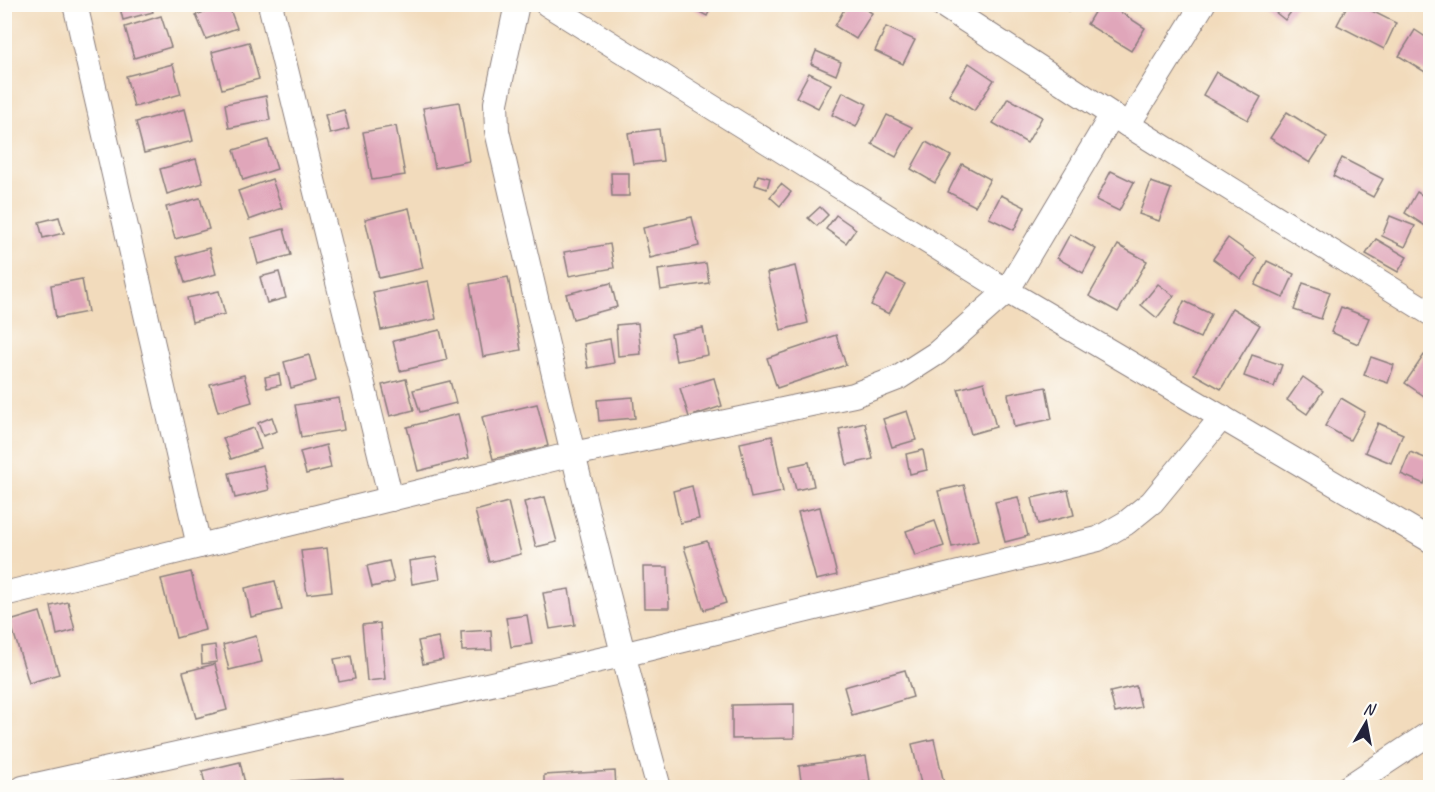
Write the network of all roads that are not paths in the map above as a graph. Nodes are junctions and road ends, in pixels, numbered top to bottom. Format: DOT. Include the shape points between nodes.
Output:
graph roads {
  1 [pos="75,4"];
  2 [pos="270,4"];
  3 [pos="517,4"];
  4 [pos="547,4"];
  5 [pos="942,4"];
  6 [pos="1203,4"];
  7 [pos="1120,120"];
  8 [pos="1007,291"];
  9 [pos="1431,313"];
  10 [pos="1222,417"];
  11 [pos="573,454"];
  12 [pos="391,500"];
  13 [pos="1431,540"];
  14 [pos="199,546"];
  15 [pos="4,594"];
  16 [pos="622,655"];
  17 [pos="1431,733"];
  18 [pos="23,788"];
  19 [pos="658,788"];
  20 [pos="1347,788"];
  1 -- 14 [label="street"];
  2 -- 12 [label="street"];
  3 -- 11 [label="street" via="496,103 497,131"];
  4 -- 8 [label="street"];
  5 -- 7 [label="street"];
  6 -- 7 [label="street"];
  7 -- 8 [label="street"];
  7 -- 9 [label="street"];
  8 -- 10 [label="street"];
  8 -- 11 [label="street" via="937,353 898,378 865,391"];
  10 -- 13 [label="street"];
  10 -- 16 [label="street" via="1152,502 1098,539"];
  11 -- 12 [label="street"];
  11 -- 16 [label="street"];
  12 -- 14 [label="street"];
  14 -- 15 [label="street"];
  16 -- 18 [label="street"];
  16 -- 19 [label="street"];
  17 -- 20 [label="street"];
}
